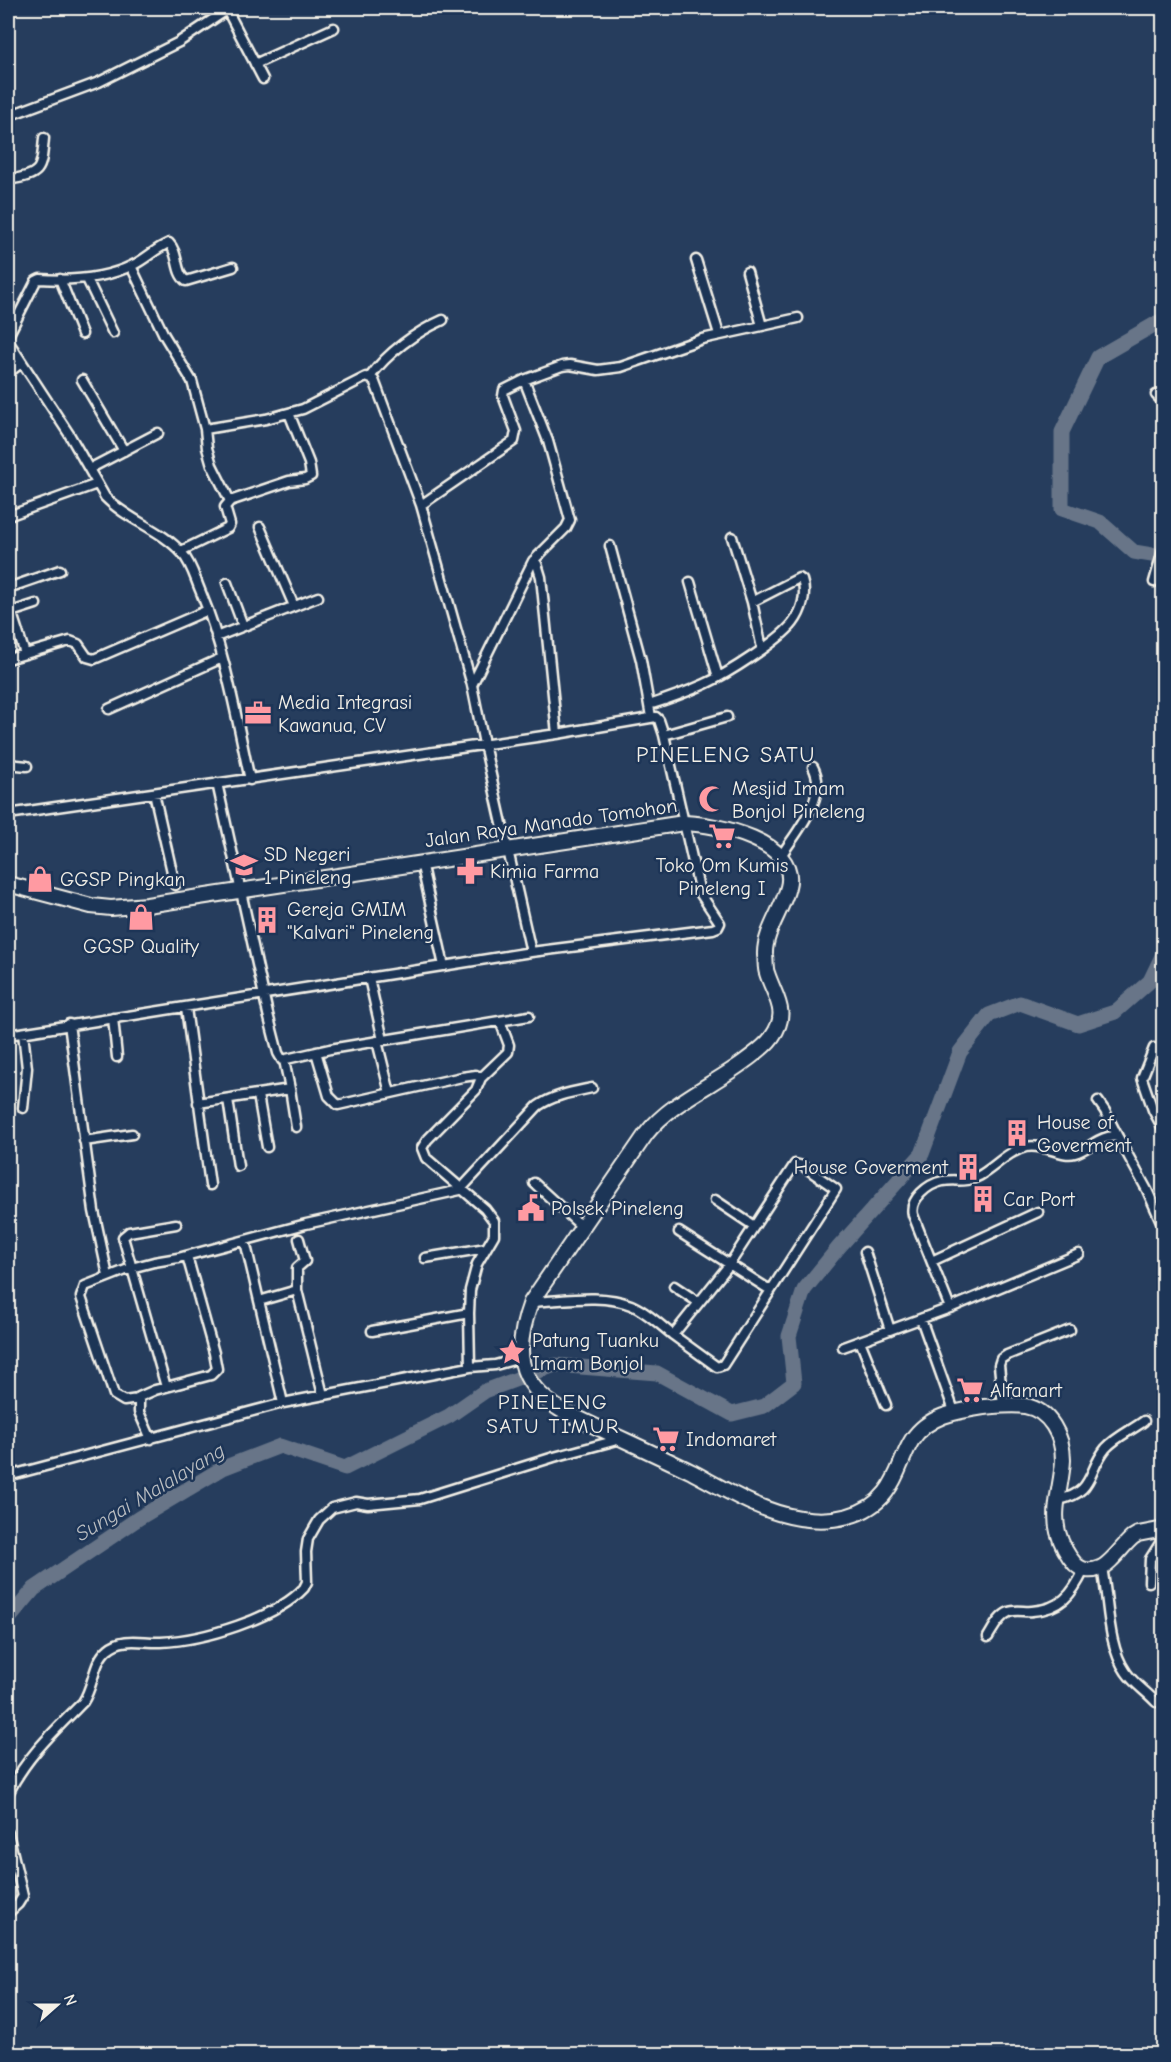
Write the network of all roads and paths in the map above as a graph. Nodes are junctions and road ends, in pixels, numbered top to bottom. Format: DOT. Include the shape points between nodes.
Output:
graph roads {
  1 [pos="334,28"];
  2 [pos="255,64"];
  3 [pos="264,79"];
  4 [pos="8,116"];
  5 [pos="44,138"];
  6 [pos="8,180"];
  7 [pos="696,260"];
  8 [pos="131,266"];
  9 [pos="233,267"];
  10 [pos="747,272"];
  11 [pos="60,279"];
  12 [pos="87,279"];
  13 [pos="798,318"];
  14 [pos="443,320"];
  15 [pos="762,326"];
  16 [pos="113,333"];
  17 [pos="82,334"];
  18 [pos="719,334"];
  19 [pos="8,339"];
  20 [pos="21,363"];
  21 [pos="8,373"];
  22 [pos="370,377"];
  23 [pos="524,380"];
  24 [pos="82,381"];
  25 [pos="1156,395"];
  26 [pos="1164,403"];
  27 [pos="289,413"];
  28 [pos="205,429"];
  29 [pos="158,433"];
  30 [pos="124,451"];
  31 [pos="89,469"];
  32 [pos="97,484"];
  33 [pos="230,501"];
  34 [pos="421,504"];
  35 [pos="8,516"];
  36 [pos="260,527"];
  37 [pos="732,537"];
  38 [pos="610,546"];
  39 [pos="1163,549"];
  40 [pos="181,551"];
  41 [pos="532,561"];
  42 [pos="60,570"];
  43 [pos="690,582"];
  44 [pos="1154,582"];
  45 [pos="227,584"];
  46 [pos="8,588"];
  47 [pos="318,597"];
  48 [pos="8,601"];
  49 [pos="752,602"];
  50 [pos="36,604"];
  51 [pos="294,606"];
  52 [pos="208,610"];
  53 [pos="9,613"];
  54 [pos="243,626"];
  55 [pos="216,637"];
  56 [pos="762,648"];
  57 [pos="25,654"];
  58 [pos="222,658"];
  59 [pos="8,659"];
  60 [pos="718,677"];
  61 [pos="472,684"];
  62 [pos="649,705"];
  63 [pos="109,709"];
  64 [pos="651,717"];
  65 [pos="728,717"];
  66 [pos="557,734"];
  67 [pos="664,735"];
  68 [pos="484,744"];
  69 [pos="8,764"];
  70 [pos="27,766"];
  71 [pos="813,767"];
  72 [pos="250,780"];
  73 [pos="217,783"];
  74 [pos="154,793"];
  75 [pos="8,814"];
  76 [pos="684,823"];
  77 [pos="507,849"];
  78 [pos="781,855"];
  79 [pos="421,862"];
  80 [pos="8,884"];
  81 [pos="175,885"];
  82 [pos="241,890"];
  83 [pos="531,952"];
  84 [pos="444,966"];
  85 [pos="369,978"];
  86 [pos="263,993"];
  87 [pos="186,1008"];
  88 [pos="529,1016"];
  89 [pos="113,1018"];
  90 [pos="500,1021"];
  91 [pos="69,1024"];
  92 [pos="23,1033"];
  93 [pos="8,1035"];
  94 [pos="380,1040"];
  95 [pos="1154,1048"];
  96 [pos="316,1052"];
  97 [pos="117,1057"];
  98 [pos="284,1060"];
  99 [pos="481,1078"];
  100 [pos="592,1088"];
  101 [pos="290,1089"];
  102 [pos="390,1094"];
  103 [pos="258,1095"];
  104 [pos="228,1099"];
  105 [pos="1098,1101"];
  106 [pos="198,1103"];
  107 [pos="23,1108"];
  108 [pos="296,1127"];
  109 [pos="1164,1130"];
  110 [pos="132,1134"];
  111 [pos="1118,1137"];
  112 [pos="84,1142"];
  113 [pos="267,1147"];
  114 [pos="238,1166"];
  115 [pos="534,1183"];
  116 [pos="210,1185"];
  117 [pos="460,1190"];
  118 [pos="715,1200"];
  119 [pos="1038,1212"];
  120 [pos="176,1224"];
  121 [pos="754,1226"];
  122 [pos="582,1227"];
  123 [pos="1164,1228"];
  124 [pos="679,1232"];
  125 [pos="299,1239"];
  126 [pos="245,1241"];
  127 [pos="486,1248"];
  128 [pos="865,1252"];
  129 [pos="1078,1254"];
  130 [pos="187,1256"];
  131 [pos="425,1258"];
  132 [pos="932,1261"];
  133 [pos="729,1265"];
  134 [pos="131,1268"];
  135 [pos="108,1276"];
  136 [pos="674,1286"];
  137 [pos="297,1290"];
  138 [pos="770,1290"];
  139 [pos="259,1301"];
  140 [pos="531,1302"];
  141 [pos="698,1302"];
  142 [pos="950,1308"];
  143 [pos="469,1313"];
  144 [pos="921,1319"];
  145 [pos="890,1330"];
  146 [pos="1070,1330"];
  147 [pos="372,1331"];
  148 [pos="673,1335"];
  149 [pos="860,1341"];
  150 [pos="843,1347"];
  151 [pos="521,1362"];
  152 [pos="470,1367"];
  153 [pos="166,1388"];
  154 [pos="323,1395"];
  155 [pos="138,1399"];
  156 [pos="283,1403"];
  157 [pos="886,1405"];
  158 [pos="1003,1405"];
  159 [pos="954,1411"];
  160 [pos="1144,1421"];
  161 [pos="151,1439"];
  162 [pos="621,1439"];
  163 [pos="8,1476"];
  164 [pos="1058,1500"];
  165 [pos="1164,1529"];
  166 [pos="1164,1537"];
  167 [pos="1102,1568"];
  168 [pos="1084,1570"];
  169 [pos="1149,1582"];
  170 [pos="988,1637"];
  171 [pos="1156,1702"];
  172 [pos="8,1794"];
  173 [pos="8,1833"];
  174 [pos="8,1913"];
  1 -- 2 [label="street"];
  2 -- 3 [label="street"];
  2 -- 4 [label="street" via="226,10 179,42 99,82"];
  5 -- 6 [label="street" via="38,170 33,175"];
  7 -- 18 [label="street"];
  8 -- 9 [label="street" via="169,243 186,281"];
  8 -- 12 [label="street"];
  8 -- 28 [label="street" via="164,335 192,381"];
  10 -- 15 [label="street"];
  11 -- 12 [label="street"];
  11 -- 17 [label="street"];
  11 -- 19 [label="street" via="36,281"];
  12 -- 16 [label="street"];
  13 -- 15 [label="street"];
  14 -- 22 [label="street" via="402,346"];
  15 -- 18 [label="street"];
  18 -- 23 [label="street" via="621,367 598,370 566,366"];
  19 -- 20 [label="street"];
  20 -- 21 [label="street"];
  20 -- 31 [label="street"];
  22 -- 27 [label="street"];
  22 -- 34 [label="street"];
  23 -- 34 [label="street" via="502,393 516,431 514,441"];
  23 -- 41 [label="street" via="548,441 570,520"];
  24 -- 30 [label="street"];
  25 -- 26 [label="street"];
  27 -- 28 [label="street"];
  27 -- 33 [label="street" via="311,476"];
  28 -- 33 [label="street" via="212,465"];
  29 -- 30 [label="street"];
  30 -- 31 [label="street"];
  31 -- 32 [label="street"];
  32 -- 35 [label="street"];
  32 -- 40 [label="street" via="113,505"];
  33 -- 40 [label="street" via="225,507 228,528"];
  34 -- 61 [label="street"];
  36 -- 51 [label="street"];
  37 -- 49 [label="street"];
  38 -- 62 [label="street" via="632,623"];
  39 -- 44 [label="street"];
  40 -- 52 [label="street"];
  41 -- 61 [label="street"];
  41 -- 66 [label="street" via="541,577"];
  42 -- 46 [label="street"];
  43 -- 60 [label="street"];
  45 -- 54 [label="street"];
  47 -- 51 [label="street"];
  48 -- 53 [label="street"];
  49 -- 56 [label="street"];
  49 -- 56 [label="street" via="799,578 804,585 805,597 795,620"];
  50 -- 53 [label="street"];
  51 -- 54 [label="street"];
  52 -- 55 [label="street"];
  52 -- 57 [label="street" via="94,659 70,641"];
  53 -- 57 [label="street"];
  54 -- 55 [label="street"];
  55 -- 58 [label="street"];
  56 -- 60 [label="street"];
  57 -- 59 [label="street"];
  58 -- 63 [label="street"];
  58 -- 72 [label="street"];
  60 -- 62 [label="street"];
  61 -- 68 [label="street"];
  62 -- 64 [label="street"];
  64 -- 66 [label="street"];
  64 -- 67 [label="street" via="659,720"];
  65 -- 67 [label="street"];
  66 -- 68 [label="street"];
  67 -- 76 [label="street"];
  68 -- 72 [label="street"];
  68 -- 77 [label="street"];
  69 -- 70 [label="street"];
  71 -- 78 [label="street" via="818,781 813,803"];
  72 -- 73 [label="street"];
  73 -- 74 [label="street"];
  73 -- 82 [label="street"];
  74 -- 75 [label="street"];
  74 -- 81 [label="street"];
  76 -- 77 [label="highway, Jalan Raya Manado Tomohon"];
  76 -- 78 [label="highway, Jalan Raya Manado Tomohon" via="735,832"];
  76 -- 83 [label="street" via="702,897 718,918 718,927"];
  77 -- 79 [label="highway, Jalan Raya Manado Tomohon"];
  77 -- 83 [label="street"];
  78 -- 122 [label="highway" via="789,885 765,949 767,971 781,1008 777,1029 753,1055 654,1125"];
  79 -- 82 [label="highway, Jalan Raya Manado Tomohon"];
  79 -- 84 [label="street"];
  80 -- 82 [label="highway, Jalan Raya Manado Tomohon" via="74,903 111,908"];
  82 -- 86 [label="street"];
  83 -- 84 [label="street"];
  84 -- 85 [label="street"];
  85 -- 86 [label="street"];
  85 -- 94 [label="street"];
  86 -- 87 [label="street"];
  86 -- 98 [label="street" via="278,1053"];
  87 -- 89 [label="street"];
  87 -- 106 [label="street"];
  88 -- 90 [label="street"];
  89 -- 91 [label="street"];
  89 -- 97 [label="street"];
  90 -- 94 [label="street"];
  90 -- 99 [label="street" via="508,1052"];
  91 -- 92 [label="street"];
  91 -- 112 [label="street"];
  92 -- 93 [label="street"];
  92 -- 107 [label="street" via="27,1068"];
  94 -- 96 [label="street"];
  94 -- 102 [label="street"];
  95 -- 109 [label="street" via="1142,1078"];
  96 -- 98 [label="street"];
  96 -- 102 [label="street" via="329,1096 338,1105"];
  98 -- 101 [label="street"];
  99 -- 102 [label="street" via="472,1075"];
  99 -- 117 [label="street" via="476,1090 422,1148 426,1158"];
  100 -- 117 [label="street" via="561,1095 538,1106"];
  101 -- 103 [label="street"];
  101 -- 108 [label="street"];
  103 -- 104 [label="street"];
  103 -- 113 [label="street"];
  104 -- 106 [label="street"];
  104 -- 114 [label="street"];
  105 -- 111 [label="street"];
  106 -- 116 [label="street"];
  110 -- 112 [label="street"];
  111 -- 123 [label="street"];
  111 -- 132 [label="street" via="1108,1137 1069,1154 1028,1146 978,1177 941,1182 927,1190 911,1208"];
  112 -- 135 [label="street"];
  115 -- 122 [label="street"];
  117 -- 126 [label="street"];
  117 -- 127 [label="street" via="494,1221 494,1235"];
  118 -- 121 [label="street"];
  119 -- 132 [label="street"];
  120 -- 134 [label="street" via="125,1234"];
  121 -- 133 [label="street"];
  121 -- 138 [label="street" via="795,1164 836,1189"];
  122 -- 140 [label="highway"];
  124 -- 133 [label="street"];
  125 -- 137 [label="street" via="305,1261 297,1268"];
  126 -- 130 [label="street"];
  126 -- 139 [label="street"];
  127 -- 131 [label="street"];
  127 -- 143 [label="street" via="473,1276"];
  128 -- 145 [label="street"];
  129 -- 142 [label="street"];
  130 -- 134 [label="street"];
  130 -- 153 [label="street" via="217,1369 210,1375"];
  132 -- 142 [label="street"];
  133 -- 138 [label="street"];
  133 -- 141 [label="street"];
  134 -- 135 [label="street"];
  134 -- 153 [label="street"];
  135 -- 155 [label="street" via="85,1286 81,1297 114,1395 120,1400"];
  136 -- 141 [label="street"];
  137 -- 139 [label="street"];
  137 -- 154 [label="street"];
  138 -- 148 [label="street" via="721,1367"];
  139 -- 156 [label="street"];
  140 -- 148 [label="street" via="623,1302"];
  140 -- 151 [label="highway" via="523,1325"];
  141 -- 148 [label="street"];
  142 -- 144 [label="street"];
  143 -- 147 [label="street"];
  143 -- 152 [label="street"];
  144 -- 145 [label="street"];
  144 -- 159 [label="street"];
  145 -- 149 [label="street"];
  146 -- 158 [label="street" via="1001,1359"];
  149 -- 150 [label="street"];
  149 -- 157 [label="street"];
  151 -- 152 [label="street"];
  151 -- 162 [label="highway" via="544,1400"];
  152 -- 154 [label="street"];
  153 -- 155 [label="street"];
  154 -- 156 [label="street"];
  155 -- 161 [label="street"];
  156 -- 161 [label="street"];
  158 -- 159 [label="highway"];
  158 -- 164 [label="highway" via="1031,1407 1054,1425 1063,1461"];
  159 -- 162 [label="highway" via="938,1418 912,1440 896,1480 877,1504 838,1519 799,1518 771,1509"];
  160 -- 164 [label="street" via="1105,1450 1081,1491"];
  161 -- 163 [label="street"];
  162 -- 172 [label="street" via="420,1499 356,1502 332,1508 308,1539 304,1588 271,1612 212,1633 161,1642 122,1641 108,1648 83,1702 36,1751"];
  164 -- 168 [label="highway" via="1060,1539 1072,1560"];
  165 -- 167 [label="highway" via="1132,1537"];
  166 -- 169 [label="street" via="1150,1559"];
  167 -- 168 [label="highway"];
  167 -- 171 [label="street" via="1109,1626 1125,1671"];
  168 -- 170 [label="street" via="1071,1594 1051,1609 1008,1612"];
  173 -- 174 [label="street" via="23,1892"];
}
